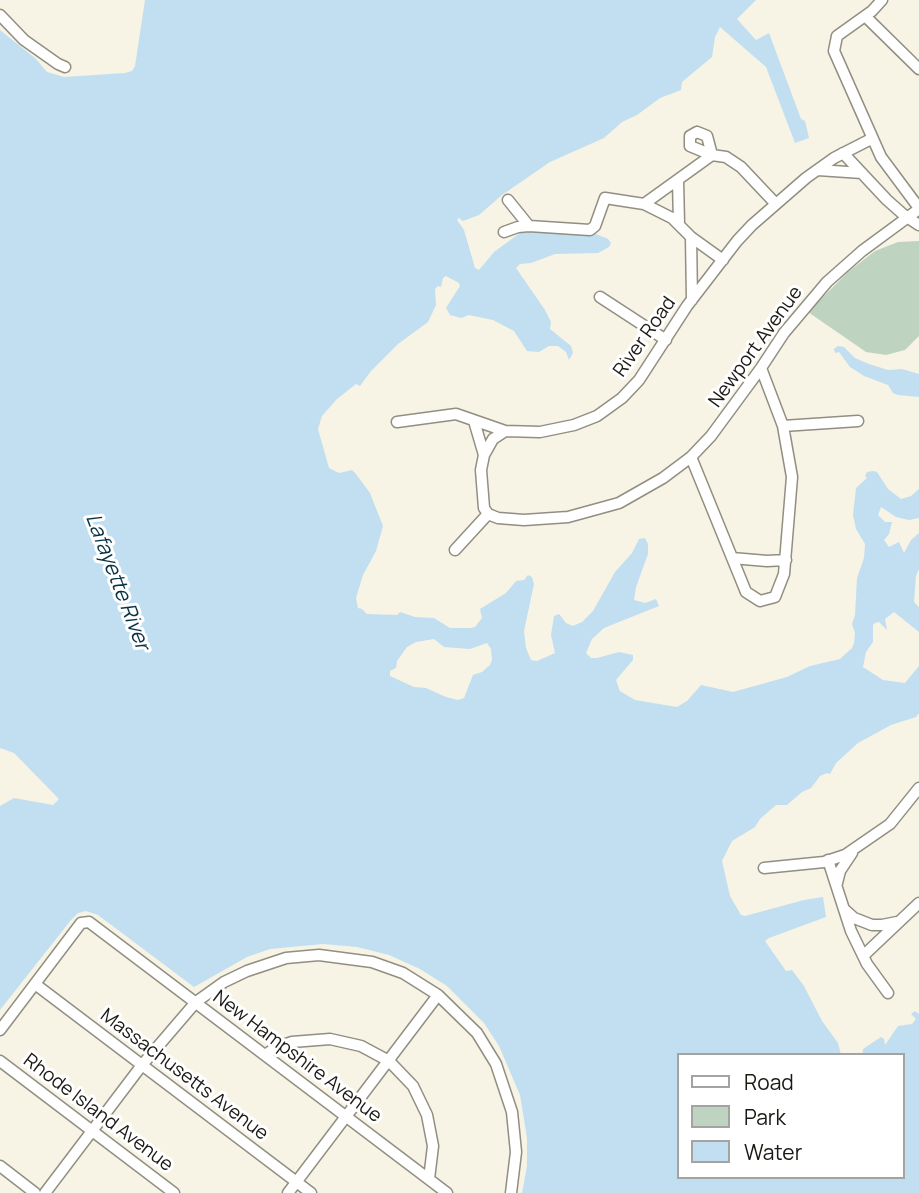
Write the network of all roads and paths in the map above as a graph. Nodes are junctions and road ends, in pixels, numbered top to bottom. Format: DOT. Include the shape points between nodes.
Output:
graph roads {
  1 [pos="882,0"];
  2 [pos="0,15"];
  3 [pos="865,16"];
  4 [pos="65,67"];
  5 [pos="919,69"];
  6 [pos="871,139"];
  7 [pos="843,153"];
  8 [pos="817,170"];
  9 [pos="862,173"];
  10 [pos="678,180"];
  11 [pos="508,200"];
  12 [pos="775,203"];
  13 [pos="644,204"];
  14 [pos="919,209"];
  15 [pos="907,217"];
  16 [pos="679,224"];
  17 [pos="919,225"];
  18 [pos="529,226"];
  19 [pos="503,232"];
  20 [pos="691,237"];
  21 [pos="723,260"];
  22 [pos="600,297"];
  23 [pos="692,300"];
  24 [pos="666,340"];
  25 [pos="761,368"];
  26 [pos="474,421"];
  27 [pos="858,421"];
  28 [pos="397,422"];
  29 [pos="783,426"];
  30 [pos="505,430"];
  31 [pos="484,455"];
  32 [pos="691,457"];
  33 [pos="488,514"];
  34 [pos="455,550"];
  35 [pos="732,558"];
  36 [pos="786,560"];
  37 [pos="919,788"];
  38 [pos="854,849"];
  39 [pos="828,860"];
  40 [pos="764,868"];
  41 [pos="836,886"];
  42 [pos="919,903"];
  43 [pos="841,906"];
  44 [pos="900,921"];
  45 [pos="863,956"];
  46 [pos="35,984"];
  47 [pos="888,993"];
  48 [pos="439,995"];
  49 [pos="196,1002"];
  50 [pos="0,1030"];
  51 [pos="265,1055"];
  52 [pos="0,1061"];
  53 [pos="389,1061"];
  54 [pos="142,1065"];
  55 [pos="346,1117"];
  56 [pos="93,1131"];
  57 [pos="0,1167"];
  58 [pos="429,1179"];
  59 [pos="297,1182"];
  60 [pos="35,1193"];
  61 [pos="46,1193"];
  62 [pos="174,1193"];
  63 [pos="288,1193"];
  64 [pos="311,1193"];
  65 [pos="447,1193"];
  66 [pos="511,1193"];
  1 -- 3 [label="street"];
  2 -- 4 [label="street" via="24,40"];
  3 -- 5 [label="street"];
  3 -- 6 [label="street" via="837,36 834,45"];
  6 -- 7 [label="street, River Road"];
  6 -- 14 [label="street"];
  7 -- 8 [label="street, River Road"];
  7 -- 9 [label="street"];
  8 -- 9 [label="street"];
  8 -- 12 [label="street, River Road"];
  9 -- 15 [label="street"];
  10 -- 12 [label="street" via="712,155 726,157"];
  10 -- 13 [label="street"];
  10 -- 16 [label="street"];
  11 -- 18 [label="street"];
  12 -- 21 [label="street, River Road"];
  13 -- 16 [label="street"];
  13 -- 18 [label="street" via="605,198 590,230"];
  14 -- 15 [label="street, Newport Avenue"];
  15 -- 17 [label="street"];
  15 -- 25 [label="street, Newport Avenue" via="827,282"];
  16 -- 20 [label="street"];
  18 -- 19 [label="street"];
  20 -- 21 [label="street"];
  20 -- 23 [label="street"];
  21 -- 23 [label="street, River Road"];
  22 -- 24 [label="street"];
  23 -- 24 [label="street, River Road"];
  24 -- 30 [label="street, River Road" via="632,388 597,416 553,431"];
  25 -- 29 [label="street"];
  25 -- 32 [label="street, Newport Avenue" via="723,423"];
  26 -- 28 [label="street, River Road" via="449,413"];
  26 -- 30 [label="street, River Road"];
  26 -- 31 [label="street"];
  27 -- 29 [label="street"];
  29 -- 36 [label="street" via="792,477"];
  30 -- 31 [label="street"];
  31 -- 33 [label="street" via="481,470"];
  32 -- 33 [label="street, Newport Avenue" via="635,495 602,508 556,518"];
  32 -- 35 [label="street"];
  33 -- 34 [label="street"];
  35 -- 36 [label="street"];
  35 -- 36 [label="street" via="746,592 760,601 775,597"];
  37 -- 38 [label="street" via="890,824"];
  38 -- 39 [label="street"];
  38 -- 41 [label="street"];
  39 -- 40 [label="street"];
  39 -- 41 [label="street"];
  41 -- 43 [label="street"];
  42 -- 44 [label="street"];
  43 -- 44 [label="street" via="872,925"];
  43 -- 45 [label="street"];
  44 -- 45 [label="street"];
  45 -- 47 [label="street"];
  46 -- 49 [label="street, New Hampshire Avenue" via="85,922"];
  46 -- 50 [label="street"];
  46 -- 54 [label="street, Massachusetts Avenue"];
  48 -- 49 [label="street" via="388,967 319,955 286,958 247,971"];
  48 -- 53 [label="street"];
  48 -- 66 [label="street" via="477,1033 503,1081 515,1134"];
  49 -- 51 [label="street, New Hampshire Avenue"];
  49 -- 54 [label="street"];
  51 -- 53 [label="street" via="292,1042 330,1039 361,1046"];
  51 -- 55 [label="street, New Hampshire Avenue"];
  52 -- 56 [label="street, Rhode Island Avenue"];
  53 -- 55 [label="street"];
  53 -- 58 [label="street" via="413,1086 428,1115 433,1146"];
  54 -- 56 [label="street"];
  54 -- 59 [label="street, Massachusetts Avenue"];
  55 -- 58 [label="street, New Hampshire Avenue"];
  55 -- 59 [label="street"];
  56 -- 61 [label="street"];
  56 -- 62 [label="street, Rhode Island Avenue"];
  57 -- 60 [label="street"];
  58 -- 65 [label="street, New Hampshire Avenue"];
  59 -- 63 [label="street"];
  59 -- 64 [label="street, Massachusetts Avenue"];
}
